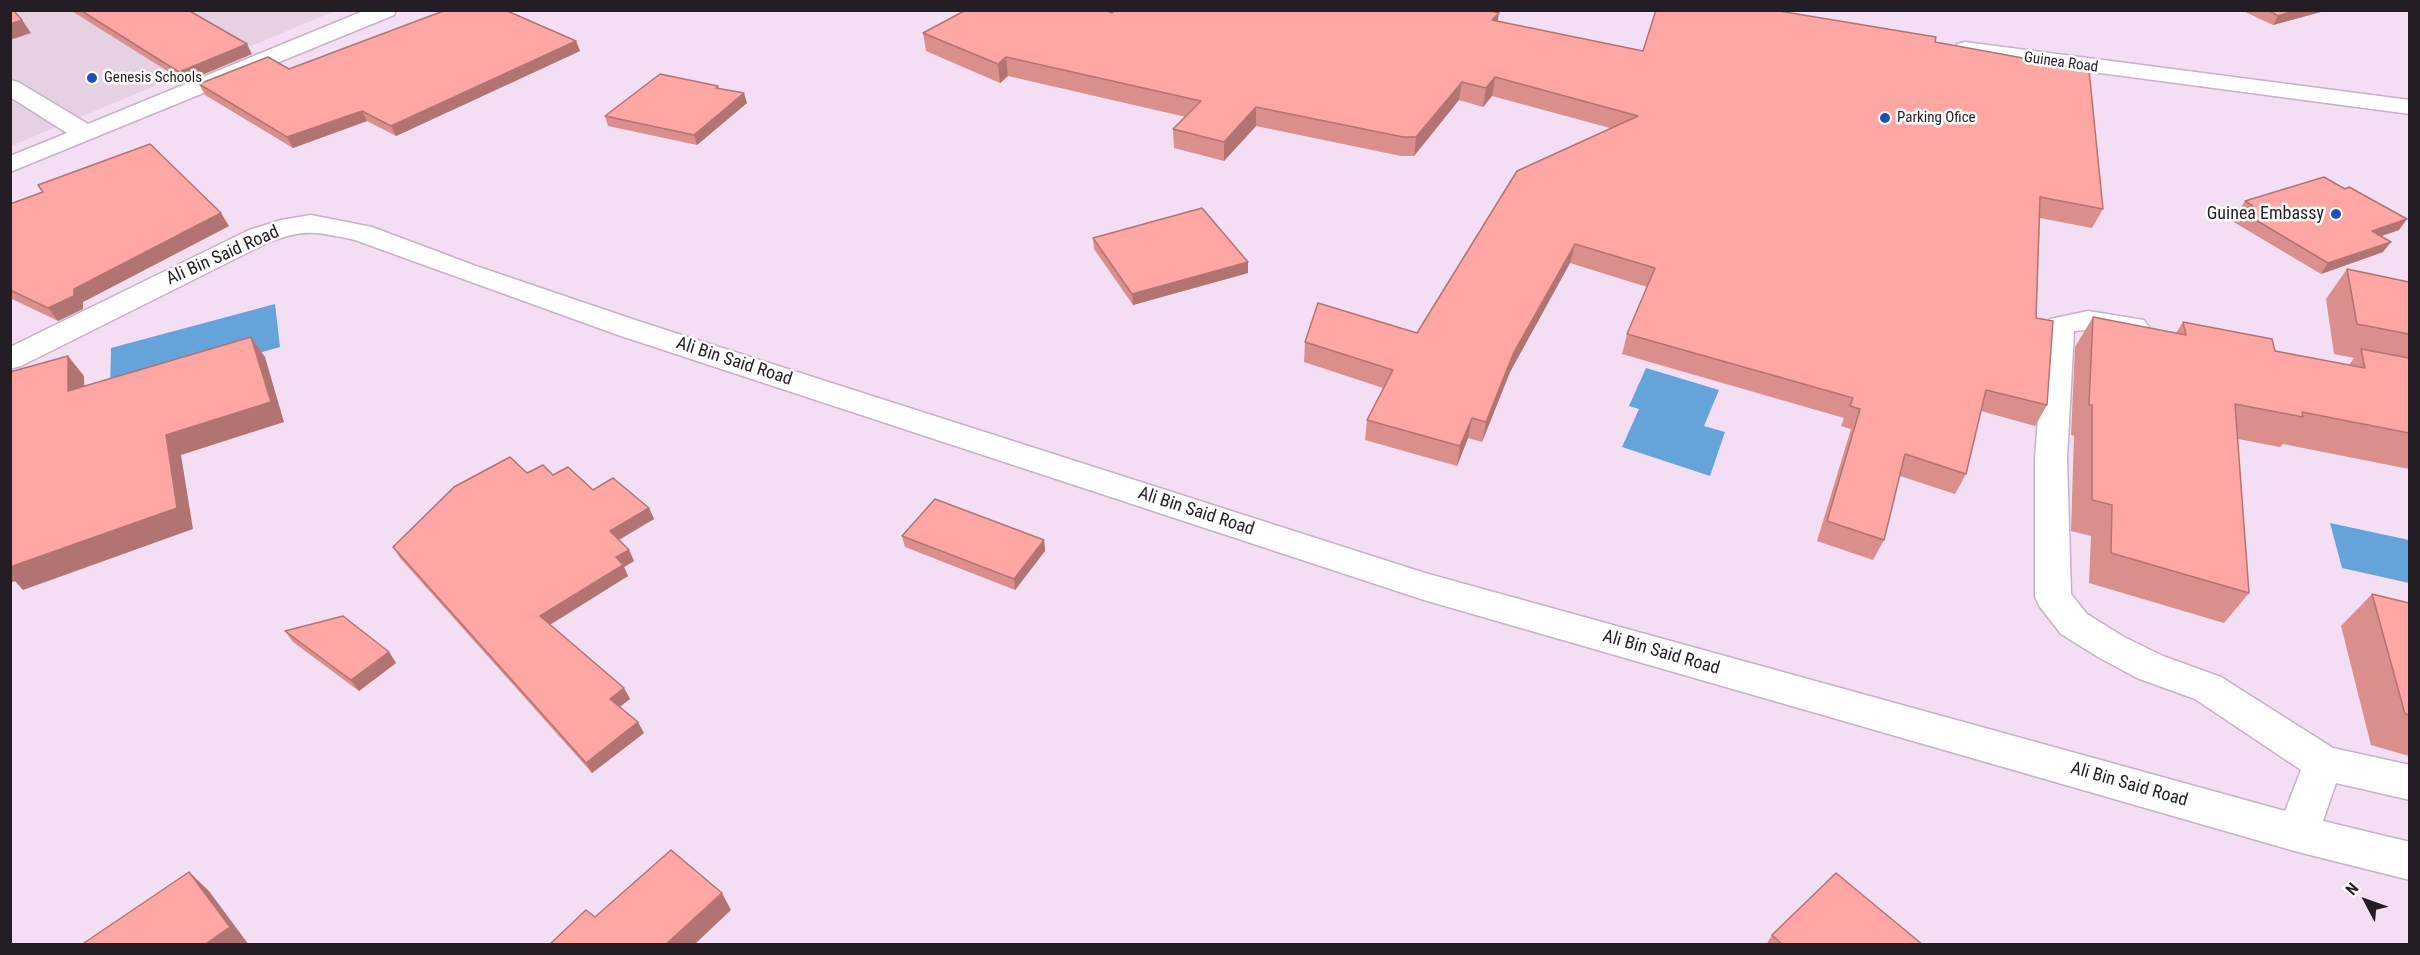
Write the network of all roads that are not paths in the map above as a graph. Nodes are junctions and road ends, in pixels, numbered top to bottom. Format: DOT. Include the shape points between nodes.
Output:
graph roads {
  1 [pos="386,10"];
  2 [pos="1949,47"];
  3 [pos="10,87"];
  4 [pos="2409,107"];
  5 [pos="85,133"];
  6 [pos="10,165"];
  7 [pos="2163,333"];
  8 [pos="10,359"];
  9 [pos="2323,763"];
  10 [pos="2409,783"];
  11 [pos="2298,833"];
  12 [pos="2409,861"];
  1 -- 5 [label="street"];
  2 -- 4 [label="street, Guinea Road"];
  3 -- 5 [label="street"];
  5 -- 6 [label="street"];
  7 -- 9 [label="street" via="2100,320 2078,320 2060,326 2052,458 2054,597 2074,624 2111,647 2150,667 2208,688"];
  8 -- 11 [label="street, Ali Bin Said Road" via="259,236 311,223 362,233 628,328 1424,586"];
  9 -- 10 [label="street"];
  9 -- 11 [label="street"];
  11 -- 12 [label="street, Ali Bin Said Road"];
}
